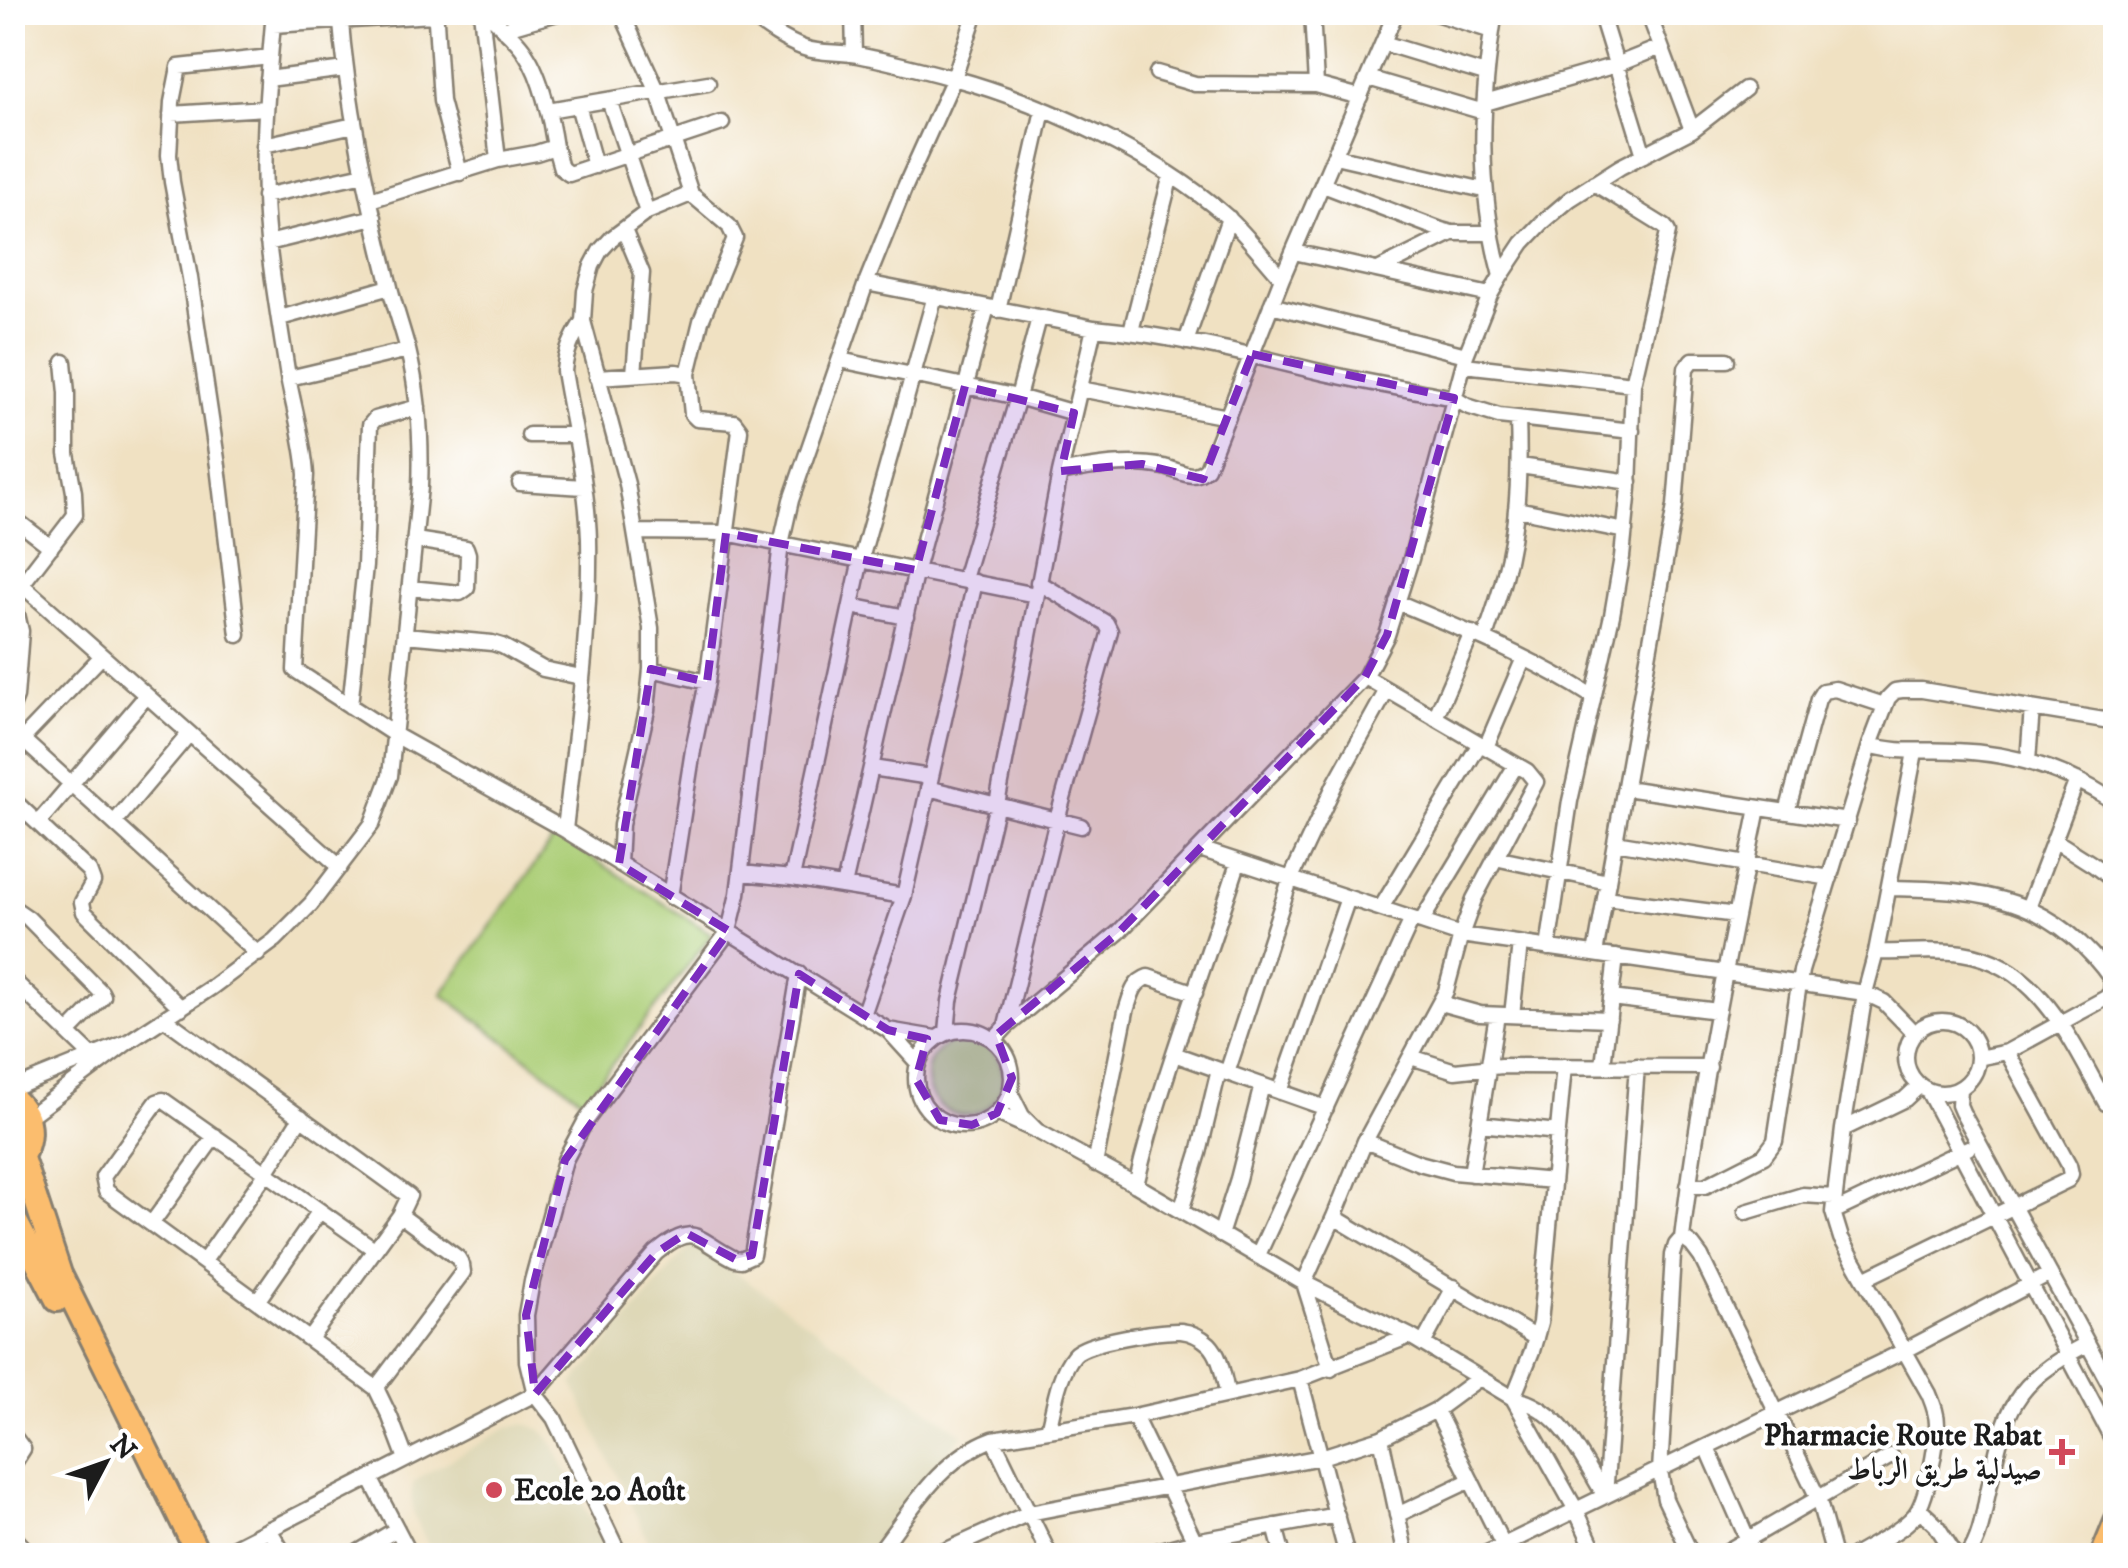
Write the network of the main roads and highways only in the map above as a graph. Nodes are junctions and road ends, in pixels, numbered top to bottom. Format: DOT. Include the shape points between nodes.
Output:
graph roads {
  1 [pos="12,1098"];
  2 [pos="17,1163"];
  3 [pos="12,1214"];
  4 [pos="53,1276"];
  5 [pos="2116,1522"];
  6 [pos="184,1556"];
  7 [pos="199,1556"];
  8 [pos="2102,1556"];
  1 -- 2 [label="main road" via="30,1132"];
  2 -- 4 [label="main road"];
  3 -- 4 [label="main road"];
  4 -- 6 [label="main road"];
  4 -- 7 [label="main road"];
  5 -- 8 [label="main road"];
}
